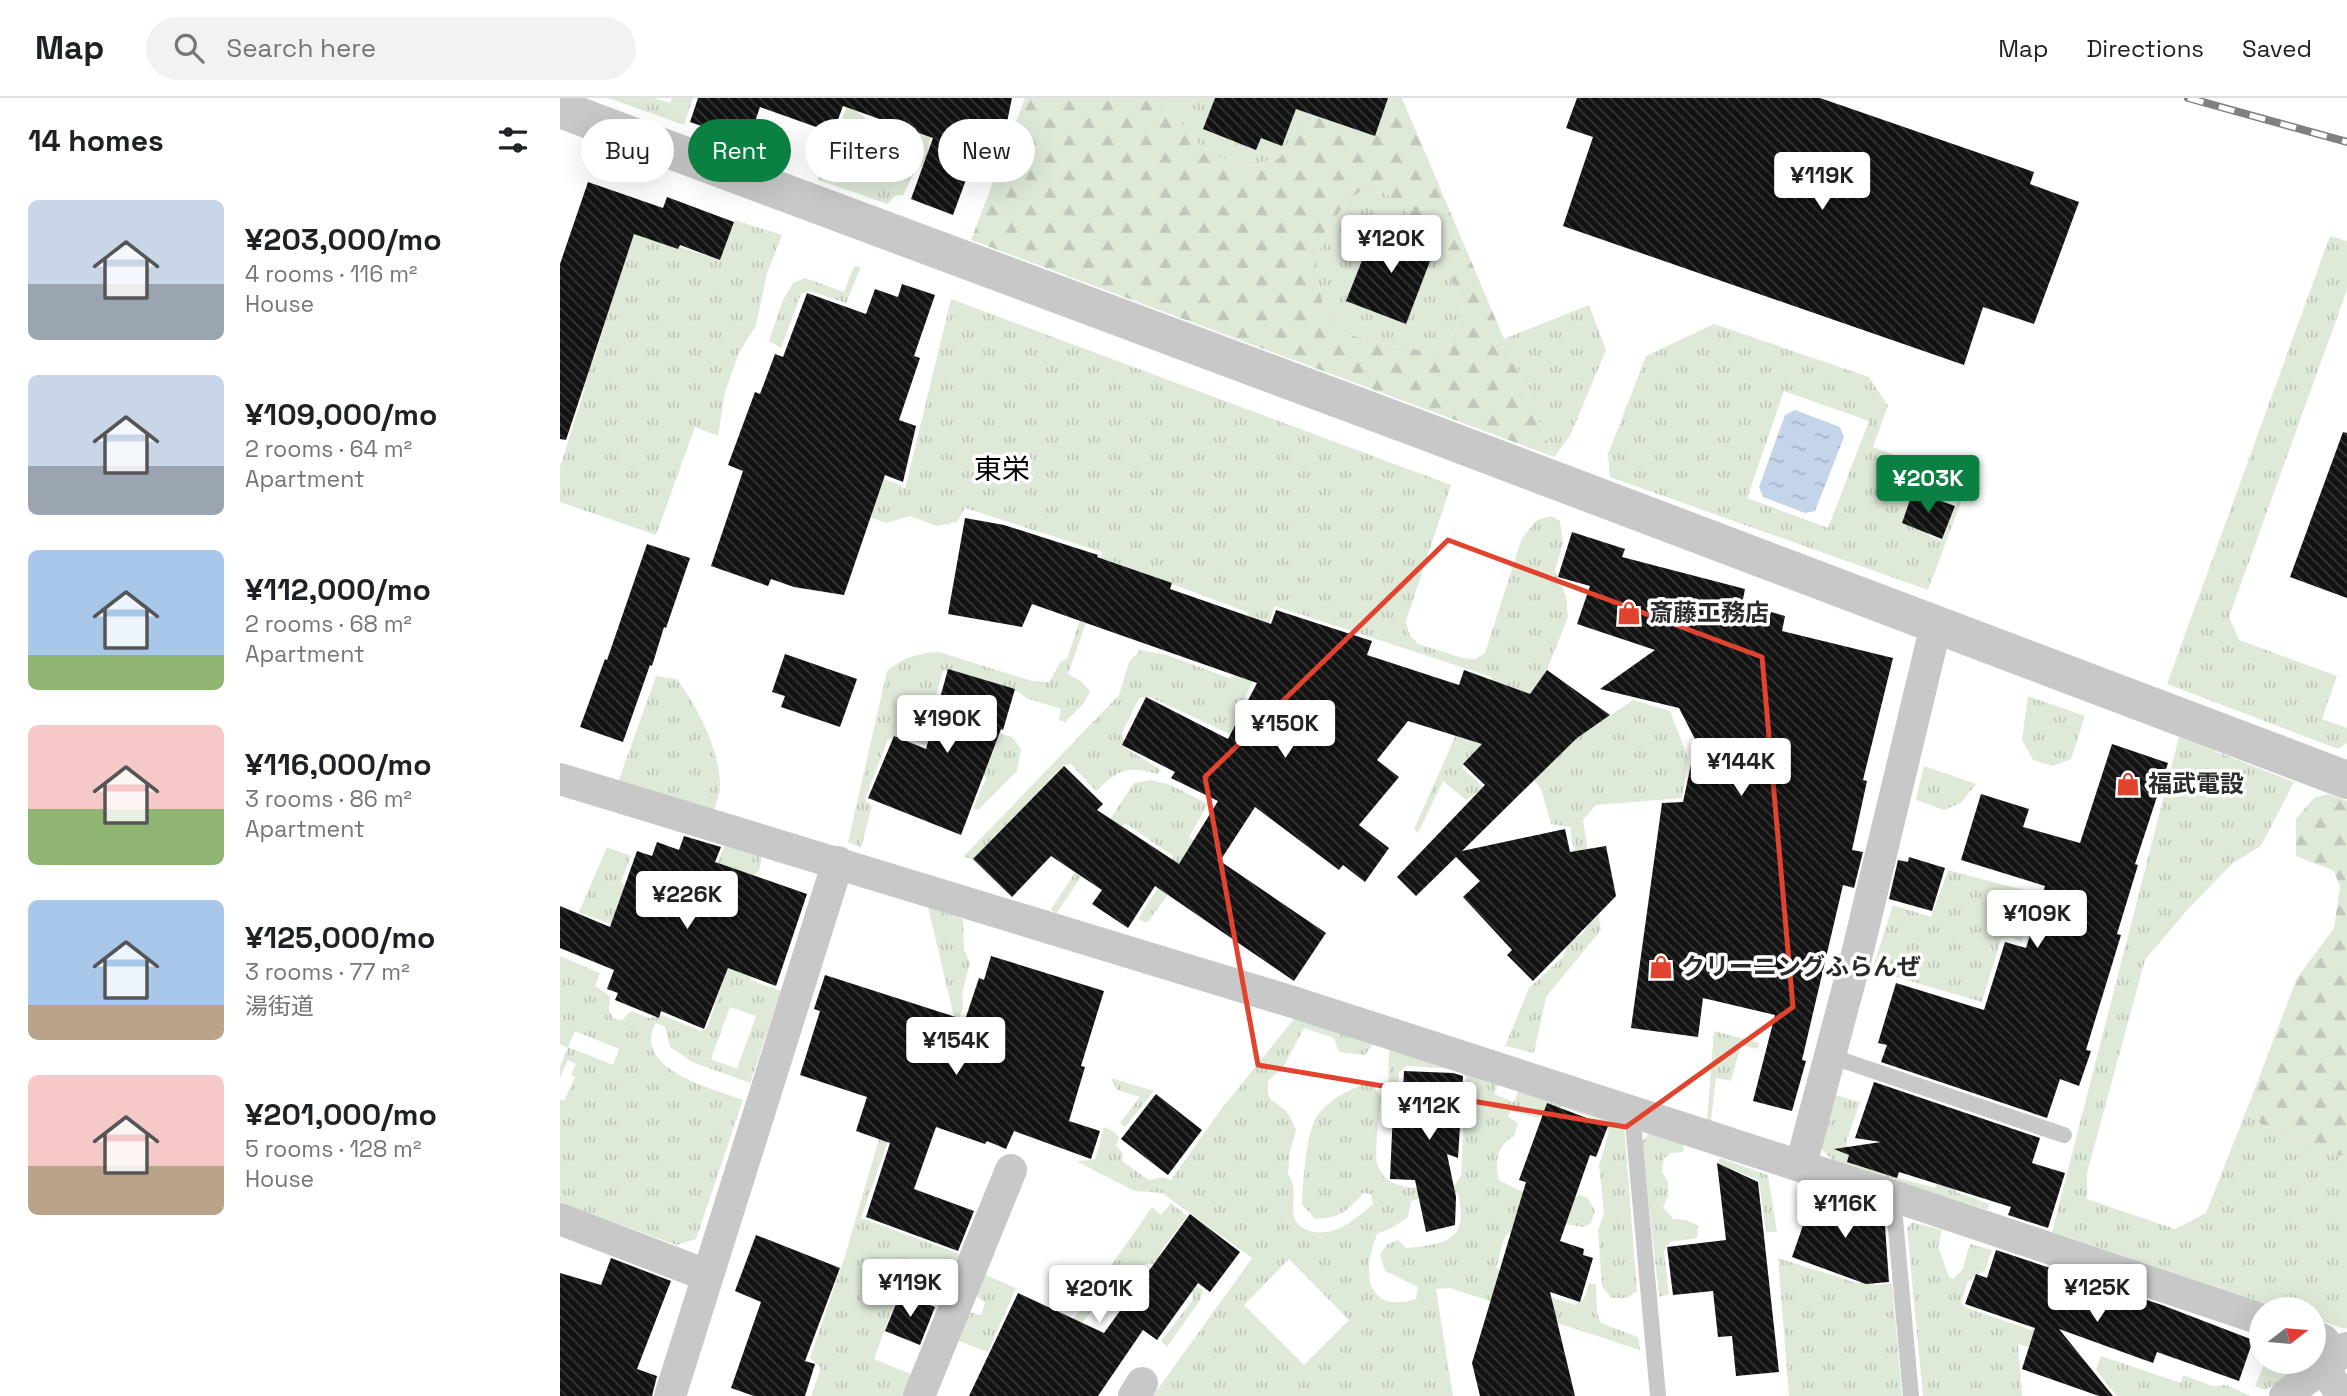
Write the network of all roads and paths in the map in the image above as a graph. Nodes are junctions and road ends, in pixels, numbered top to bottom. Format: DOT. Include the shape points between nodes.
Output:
graph roads {
  1 [pos="568,106"];
  2 [pos="1936,625"];
  3 [pos="560,779"];
  4 [pos="2347,780"];
  5 [pos="838,862"];
  6 [pos="1830,1056"];
  7 [pos="1632,1111"];
  8 [pos="2064,1135"];
  9 [pos="1801,1166"];
  10 [pos="1011,1170"];
  11 [pos="1893,1196"];
  12 [pos="560,1219"];
  13 [pos="706,1275"];
  14 [pos="2249,1315"];
  15 [pos="2330,1352"];
  16 [pos="670,1396"];
  17 [pos="919,1396"];
  18 [pos="1658,1396"];
  19 [pos="1912,1396"];
  20 [pos="2286,1396"];
  21 [pos="2343,1396"];
  1 -- 2 [label="street"];
  2 -- 4 [label="street"];
  2 -- 6 [label="street"];
  3 -- 5 [label="street"];
  5 -- 7 [label="street"];
  5 -- 13 [label="street"];
  6 -- 8 [label="lane"];
  6 -- 9 [label="street"];
  7 -- 9 [label="street"];
  7 -- 18 [label="lane"];
  9 -- 11 [label="street"];
  10 -- 17 [label="street"];
  11 -- 14 [label="street"];
  11 -- 19 [label="lane"];
  12 -- 13 [label="street"];
  13 -- 16 [label="street"];
  15 -- 20 [label="street"];
  15 -- 21 [label="street"];
}
